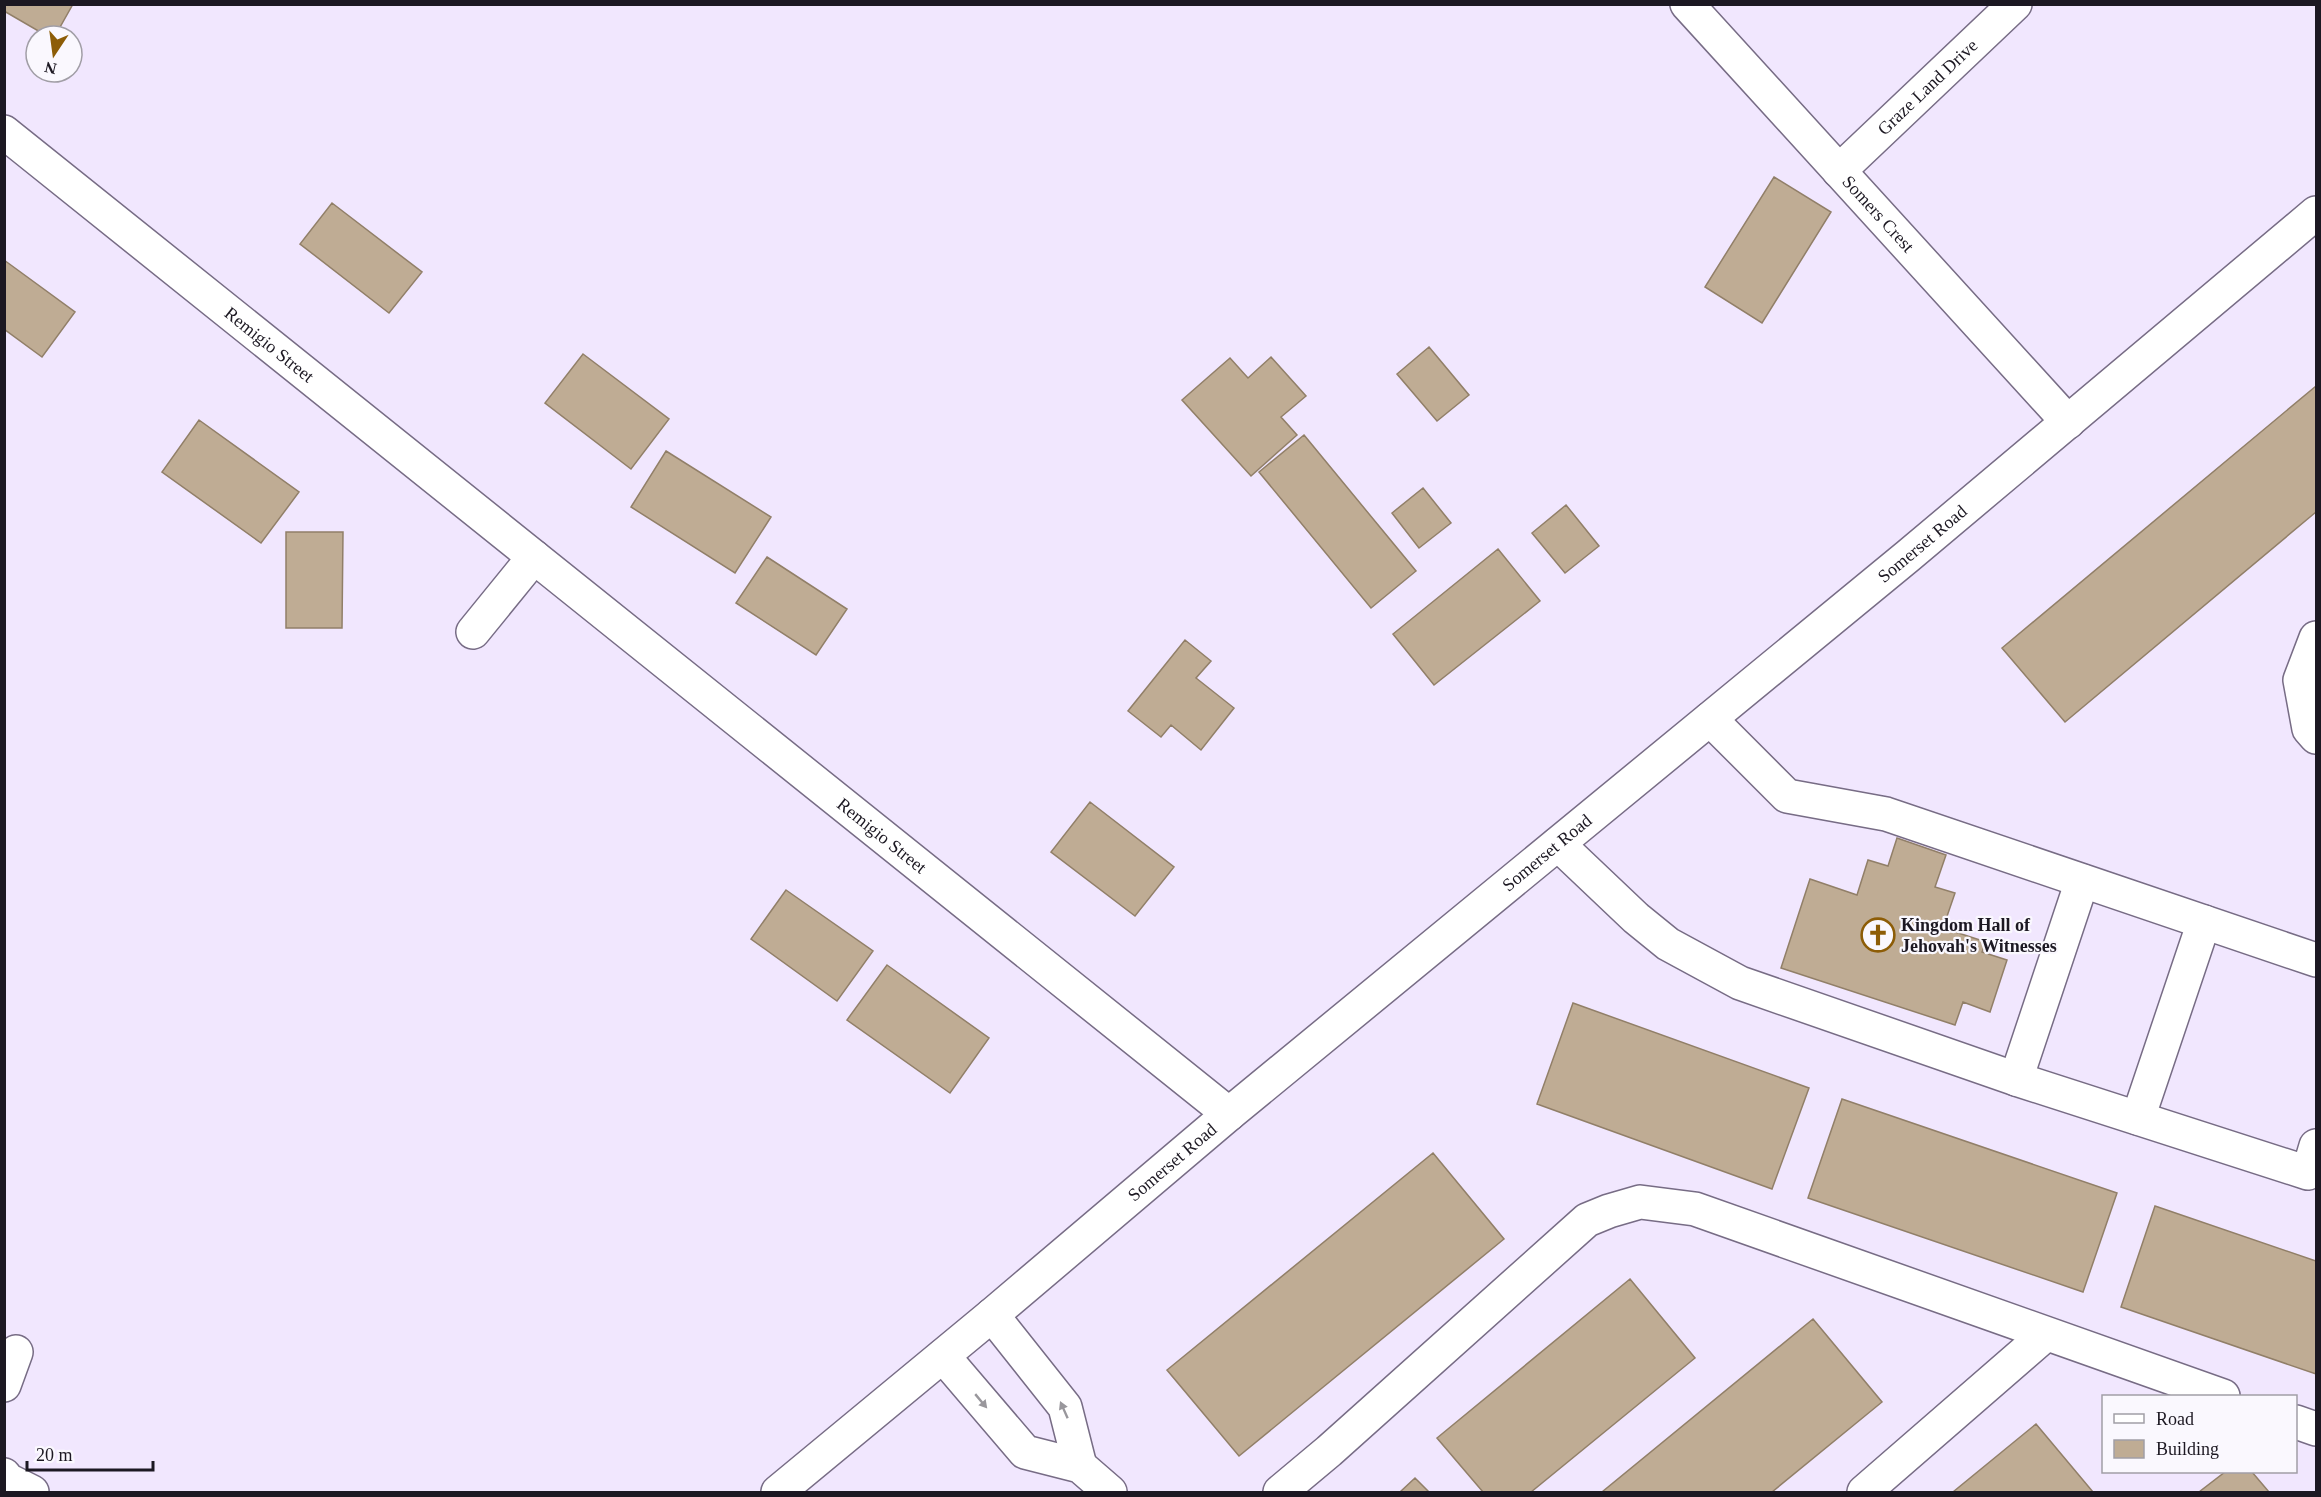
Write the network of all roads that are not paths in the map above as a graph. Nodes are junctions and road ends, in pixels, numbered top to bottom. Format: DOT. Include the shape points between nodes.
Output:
graph roads {
  1 [pos="1687,4"];
  2 [pos="2014,4"];
  3 [pos="4,132"];
  4 [pos="1839,171"];
  5 [pos="2316,213"];
  6 [pos="2068,422"];
  7 [pos="534,557"];
  8 [pos="473,632"];
  9 [pos="2316,638"];
  10 [pos="1710,719"];
  11 [pos="2316,737"];
  12 [pos="1558,844"];
  13 [pos="2082,881"];
  14 [pos="2204,922"];
  15 [pos="2316,960"];
  16 [pos="2016,1079"];
  17 [pos="1229,1114"];
  18 [pos="2138,1118"];
  19 [pos="2316,1146"];
  20 [pos="992,1316"];
  21 [pos="2046,1334"];
  22 [pos="16,1352"];
  23 [pos="943,1356"];
  24 [pos="4,1385"];
  25 [pos="2220,1395"];
  26 [pos="2297,1423"];
  27 [pos="2316,1430"];
  28 [pos="4,1475"];
  29 [pos="1097,1484"];
  30 [pos="32,1492"];
  31 [pos="778,1492"];
  32 [pos="1280,1492"];
  33 [pos="1864,1492"];
  1 -- 4 [label="street, Somers Crest"];
  2 -- 4 [label="street, Graze Land Drive"];
  3 -- 7 [label="street, Remigio Street"];
  4 -- 6 [label="street, Somers Crest"];
  5 -- 6 [label="street, Somerset Road"];
  6 -- 10 [label="street, Somerset Road"];
  7 -- 8 [label="street"];
  7 -- 17 [label="street, Remigio Street"];
  9 -- 11 [label="street" via="2300,680 2309,729"];
  10 -- 12 [label="street, Somerset Road"];
  10 -- 13 [label="street" via="1787,796 1886,814"];
  12 -- 16 [label="street" via="1668,945 1740,983"];
  12 -- 17 [label="street, Somerset Road"];
  13 -- 14 [label="street"];
  13 -- 16 [label="street"];
  14 -- 15 [label="street"];
  14 -- 18 [label="street"];
  16 -- 18 [label="street"];
  17 -- 20 [label="street, Somerset Road"];
  18 -- 19 [label="street" via="2308,1173"];
  20 -- 23 [label="street, Somerset Road"];
  29 -- 20 [label="street, one-way" via="1065,1407"];
  21 -- 25 [label="street"];
  21 -- 32 [label="street" via="1695,1209 1640,1202 1587,1220"];
  21 -- 33 [label="street"];
  22 -- 24 [label="street"];
  23 -- 29 [label="street, one-way" via="1025,1452"];
  23 -- 31 [label="street, Somerset Road"];
  26 -- 27 [label="street"];
  28 -- 30 [label="street"];
}
